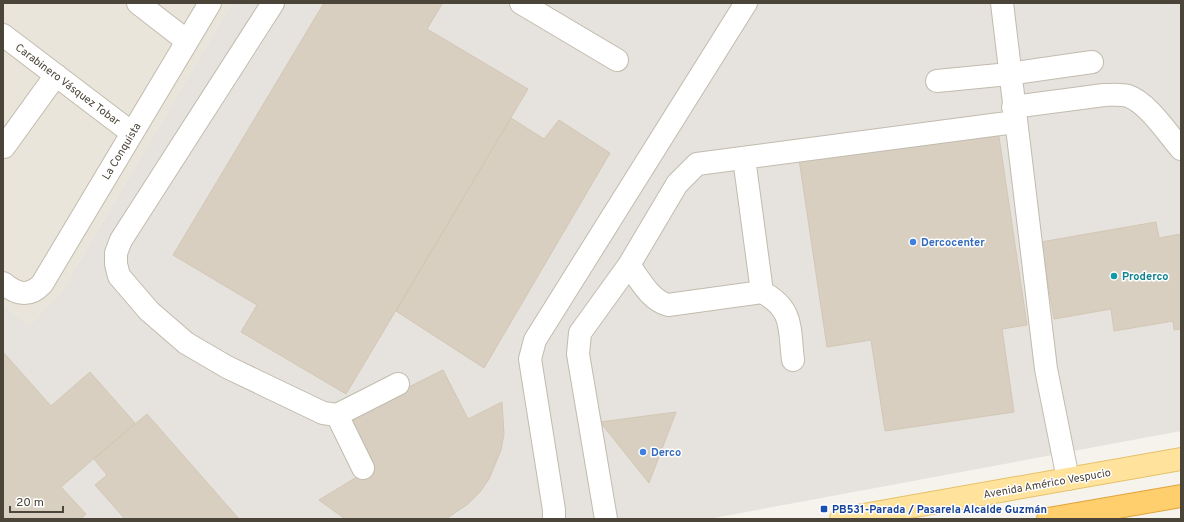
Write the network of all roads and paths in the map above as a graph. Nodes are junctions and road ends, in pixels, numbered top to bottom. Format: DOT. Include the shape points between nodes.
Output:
graph roads {
  1 [pos="138,3"];
  2 [pos="210,3"];
  3 [pos="273,3"];
  4 [pos="522,3"];
  5 [pos="746,3"];
  6 [pos="1002,3"];
  7 [pos="3,35"];
  8 [pos="187,41"];
  9 [pos="617,60"];
  10 [pos="1092,62"];
  11 [pos="1009,74"];
  12 [pos="56,75"];
  13 [pos="937,81"];
  14 [pos="1014,115"];
  15 [pos="132,133"];
  16 [pos="4,146"];
  17 [pos="1181,149"];
  18 [pos="744,158"];
  19 [pos="629,266"];
  20 [pos="3,283"];
  21 [pos="762,292"];
  22 [pos="793,360"];
  23 [pos="398,384"];
  24 [pos="337,415"];
  25 [pos="1181,459"];
  26 [pos="363,468"];
  27 [pos="1068,479"];
  28 [pos="1181,496"];
  29 [pos="554,519"];
  30 [pos="606,519"];
  31 [pos="841,519"];
  32 [pos="1048,519"];
  1 -- 8 [label="street"];
  2 -- 8 [label="street, La Conquista"];
  3 -- 24 [label="street" via="121,240 116,254 116,264 118,276 149,311 186,344 227,367 323,413"];
  4 -- 9 [label="street"];
  5 -- 29 [label="street" via="535,340 530,359"];
  6 -- 11 [label="street"];
  7 -- 12 [label="street, Carabinero Vásquez Tobar"];
  8 -- 15 [label="street, La Conquista"];
  10 -- 11 [label="street"];
  11 -- 13 [label="street"];
  11 -- 14 [label="street"];
  12 -- 15 [label="street, Carabinero Vásquez Tobar"];
  12 -- 16 [label="street"];
  14 -- 17 [label="street" via="1104,95 1129,96 1147,110"];
  14 -- 18 [label="street"];
  14 -- 27 [label="street" via="1046,369"];
  15 -- 20 [label="street, La Conquista" via="42,284 27,294 13,291"];
  18 -- 19 [label="street" via="697,164 677,184"];
  18 -- 21 [label="street"];
  19 -- 21 [label="street" via="652,297 668,305"];
  19 -- 30 [label="street" via="580,333 578,354"];
  21 -- 22 [label="street" via="780,303 787,314"];
  23 -- 24 [label="street"];
  24 -- 26 [label="street"];
  25 -- 27 [label="main road, Avenida Américo Vespucio"];
  27 -- 31 [label="main road, Avenida Américo Vespucio"];
  28 -- 32 [label="highway"];
}
